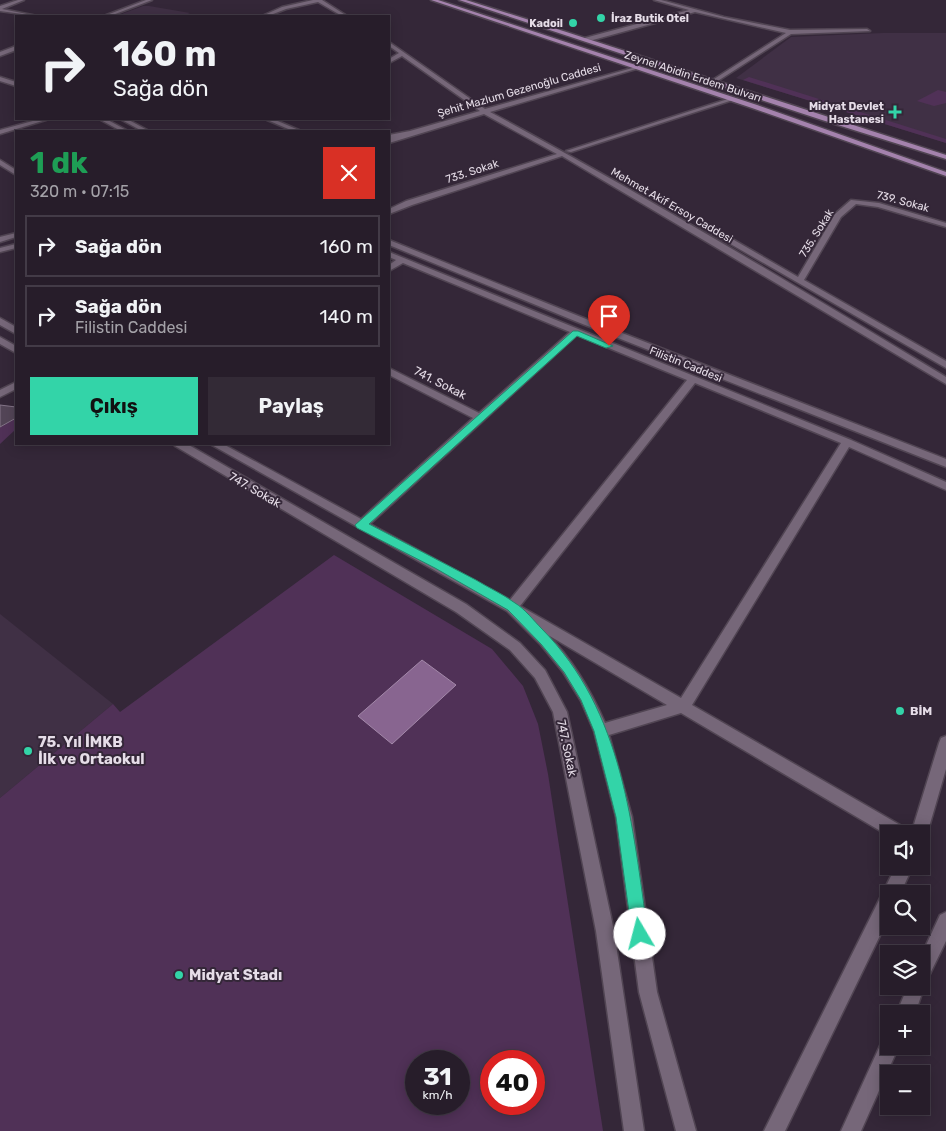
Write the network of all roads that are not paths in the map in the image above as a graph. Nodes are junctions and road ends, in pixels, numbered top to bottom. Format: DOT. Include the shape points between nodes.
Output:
graph roads {
  1 [pos="10,0"];
  2 [pos="22,0"];
  3 [pos="150,0"];
  4 [pos="319,0"];
  5 [pos="433,0"];
  6 [pos="461,0"];
  7 [pos="656,0"];
  8 [pos="0,4"];
  9 [pos="0,9"];
  10 [pos="696,11"];
  11 [pos="30,15"];
  12 [pos="109,15"];
  13 [pos="266,15"];
  14 [pos="343,15"];
  15 [pos="867,31"];
  16 [pos="790,32"];
  17 [pos="584,39"];
  18 [pos="0,45"];
  19 [pos="390,45"];
  20 [pos="15,48"];
  21 [pos="15,48"];
  22 [pos="403,53"];
  23 [pos="0,54"];
  24 [pos="390,60"];
  25 [pos="634,68"];
  26 [pos="0,72"];
  27 [pos="8,74"];
  28 [pos="0,79"];
  29 [pos="713,82"];
  30 [pos="15,84"];
  31 [pos="734,99"];
  32 [pos="494,110"];
  33 [pos="484,112"];
  34 [pos="42,120"];
  35 [pos="104,120"];
  36 [pos="128,120"];
  37 [pos="281,121"];
  38 [pos="123,130"];
  39 [pos="144,130"];
  40 [pos="296,130"];
  41 [pos="0,132"];
  42 [pos="390,139"];
  43 [pos="566,152"];
  44 [pos="946,157"];
  45 [pos="0,162"];
  46 [pos="15,172"];
  47 [pos="946,174"];
  48 [pos="854,202"];
  49 [pos="390,212"];
  50 [pos="946,225"];
  51 [pos="15,236"];
  52 [pos="0,240"];
  53 [pos="390,242"];
  54 [pos="15,246"];
  55 [pos="0,250"];
  56 [pos="390,254"];
  57 [pos="402,260"];
  58 [pos="390,268"];
  59 [pos="800,280"];
  60 [pos="0,321"];
  61 [pos="15,330"];
  62 [pos="576,332"];
  63 [pos="0,340"];
  64 [pos="15,349"];
  65 [pos="946,365"];
  66 [pos="390,372"];
  67 [pos="692,380"];
  68 [pos="946,381"];
  69 [pos="15,386"];
  70 [pos="0,394"];
  71 [pos="480,417"];
  72 [pos="847,442"];
  73 [pos="181,445"];
  74 [pos="217,445"];
  75 [pos="946,463"];
  76 [pos="946,486"];
  77 [pos="361,525"];
  78 [pos="512,607"];
  79 [pos="684,706"];
  80 [pos="601,731"];
  81 [pos="946,743"];
  82 [pos="886,825"];
  83 [pos="922,825"];
  84 [pos="880,916"];
  85 [pos="946,922"];
  86 [pos="930,957"];
  87 [pos="886,1055"];
  88 [pos="634,1131"];
  89 [pos="686,1131"];
  90 [pos="774,1131"];
  91 [pos="851,1131"];
  1 -- 8 [label="street"];
  2 -- 9 [label="street"];
  3 -- 12 [label="street"];
  4 -- 13 [label="street"];
  4 -- 14 [label="street"];
  5 -- 25 [label="main road, Zeynel Abidin Erdem Bulvarı"];
  6 -- 17 [label="main road, Zeynel Abidin Erdem Bulvarı"];
  7 -- 10 [label="street"];
  9 -- 11 [label="street"];
  10 -- 16 [label="street"];
  10 -- 17 [label="street"];
  15 -- 16 [label="street"];
  16 -- 29 [label="street"];
  17 -- 29 [label="main road, Zeynel Abidin Erdem Bulvarı"];
  18 -- 20 [label="street"];
  19 -- 22 [label="street, Mehmet Akif Ersoy Caddesi"];
  21 -- 23 [label="street"];
  22 -- 24 [label="street"];
  22 -- 33 [label="street, Mehmet Akif Ersoy Caddesi"];
  25 -- 31 [label="main road, Zeynel Abidin Erdem Bulvarı"];
  25 -- 32 [label="street, Şehit Mazlum Gezenoğlu Caddesi"];
  26 -- 27 [label="street"];
  28 -- 30 [label="street"];
  29 -- 44 [label="main road, Zeynel Abidin Erdem Bulvarı"];
  31 -- 43 [label="street, 733. Sokak"];
  31 -- 47 [label="main road, Zeynel Abidin Erdem Bulvarı"];
  32 -- 33 [label="street, Şehit Mazlum Gezenoğlu Caddesi"];
  32 -- 43 [label="street"];
  33 -- 42 [label="street, Şehit Mazlum Gezenoğlu Caddesi"];
  33 -- 43 [label="street, Mehmet Akif Ersoy Caddesi"];
  34 -- 41 [label="street"];
  35 -- 38 [label="street"];
  36 -- 39 [label="street"];
  37 -- 40 [label="street"];
  43 -- 49 [label="street, 733. Sokak"];
  43 -- 59 [label="street"];
  43 -- 68 [label="street, Mehmet Akif Ersoy Caddesi"];
  45 -- 46 [label="street"];
  48 -- 50 [label="street, 739. Sokak" via="879,205"];
  48 -- 59 [label="street, 735. Sokak" via="838,216"];
  51 -- 52 [label="street"];
  53 -- 75 [label="street, Filistin Caddesi"];
  54 -- 55 [label="street"];
  56 -- 57 [label="street, Filistin Caddesi"];
  57 -- 58 [label="street"];
  57 -- 62 [label="street, Filistin Caddesi"];
  59 -- 65 [label="street"];
  60 -- 61 [label="street"];
  62 -- 67 [label="street, Filistin Caddesi"];
  62 -- 71 [label="street"];
  63 -- 64 [label="street"];
  66 -- 71 [label="street, 741. Sokak"];
  67 -- 72 [label="street, Filistin Caddesi"];
  67 -- 78 [label="street"];
  69 -- 70 [label="street"];
  71 -- 77 [label="street"];
  72 -- 76 [label="street, Filistin Caddesi"];
  72 -- 79 [label="street"];
  73 -- 88 [label="street, 747. Sokak" via="461,608 531,662 560,712 605,931"];
  74 -- 77 [label="street"];
  77 -- 78 [label="street"];
  78 -- 79 [label="street"];
  78 -- 80 [label="street" via="568,668"];
  79 -- 80 [label="street"];
  79 -- 82 [label="street"];
  80 -- 89 [label="street" via="624,817 648,992"];
  81 -- 83 [label="street"];
  84 -- 90 [label="street"];
  85 -- 86 [label="street"];
  87 -- 91 [label="street"];
}
